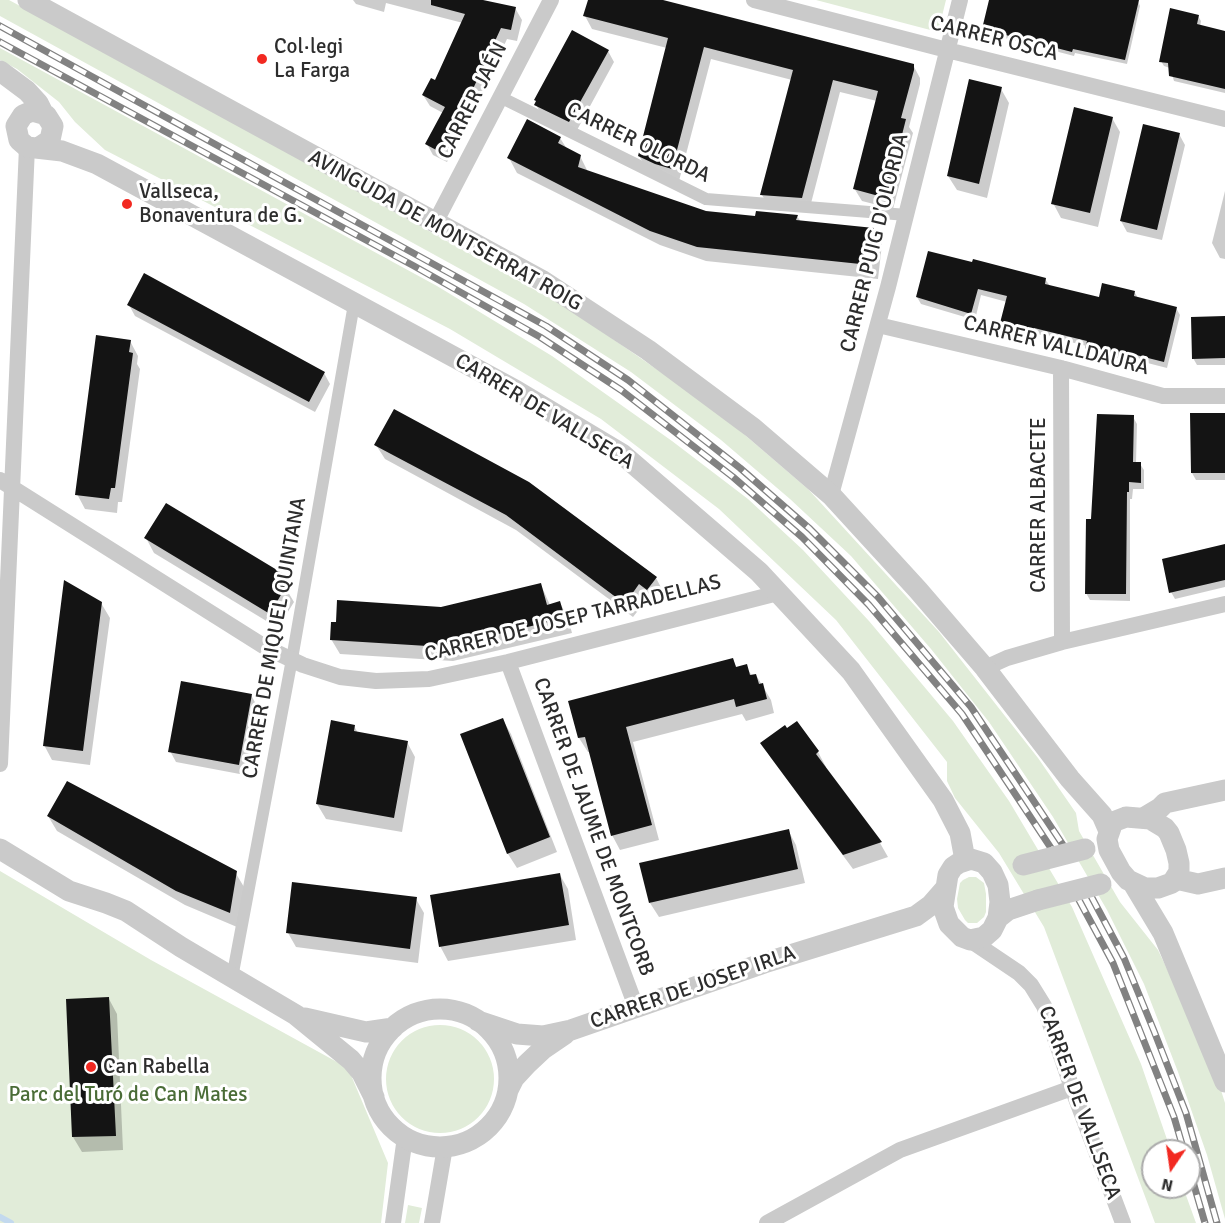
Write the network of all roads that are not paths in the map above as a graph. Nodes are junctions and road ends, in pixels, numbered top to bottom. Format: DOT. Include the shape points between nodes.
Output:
graph roads {
  1 [pos="28,0"];
  2 [pos="551,0"];
  3 [pos="754,0"];
  4 [pos="960,0"];
  5 [pos="947,50"];
  6 [pos="4,74"];
  7 [pos="500,97"];
  8 [pos="1225,118"];
  9 [pos="24,126"];
  10 [pos="907,215"];
  11 [pos="435,223"];
  12 [pos="354,304"];
  13 [pos="878,325"];
  14 [pos="1061,368"];
  15 [pos="1225,396"];
  16 [pos="7,484"];
  17 [pos="831,495"];
  18 [pos="778,593"];
  19 [pos="1225,604"];
  20 [pos="1062,642"];
  21 [pos="292,659"];
  22 [pos="508,662"];
  23 [pos="985,668"];
  24 [pos="0,764"];
  25 [pos="1225,790"];
  26 [pos="1145,817"];
  27 [pos="1112,829"];
  28 [pos="0,849"];
  29 [pos="965,860"];
  30 [pos="992,872"];
  31 [pos="1225,878"];
  32 [pos="1131,882"];
  33 [pos="1172,882"];
  34 [pos="945,889"];
  35 [pos="906,920"];
  36 [pos="949,924"];
  37 [pos="995,924"];
  38 [pos="1163,933"];
  39 [pos="970,940"];
  40 [pos="1004,961"];
  41 [pos="232,978"];
  42 [pos="636,1007"];
  43 [pos="296,1016"];
  44 [pos="478,1021"];
  45 [pos="393,1028"];
  46 [pos="571,1030"];
  47 [pos="1225,1082"];
  48 [pos="1072,1088"];
  49 [pos="508,1090"];
  50 [pos="374,1097"];
  51 [pos="405,1137"];
  52 [pos="445,1147"];
  53 [pos="393,1223"];
  54 [pos="432,1223"];
  55 [pos="767,1223"];
  56 [pos="1123,1223"];
  1 -- 11 [label="street, AVINGUDA DE MONTSERRAT ROIG"];
  2 -- 7 [label="street, CARRER JAÉN"];
  3 -- 5 [label="street, CARRER OSCA"];
  4 -- 5 [label="street, CARRER PUIG D'OLORDA"];
  5 -- 8 [label="street, CARRER OSCA"];
  5 -- 10 [label="street, CARRER PUIG D'OLORDA"];
  6 -- 9 [label="street" via="38,104"];
  7 -- 10 [label="street, CARRER OLORDA" via="706,199"];
  7 -- 11 [label="street, CARRER JAÉN"];
  9 -- 12 [label="street, CARRER DE VALLSECA" via="62,151 90,161"];
  9 -- 16 [label="street"];
  10 -- 13 [label="street, CARRER PUIG D'OLORDA"];
  11 -- 17 [label="street, AVINGUDA DE MONTSERRAT ROIG" via="543,281 648,350 753,428"];
  12 -- 18 [label="street, CARRER DE VALLSECA" via="515,390 622,454 759,572"];
  12 -- 21 [label="street, CARRER DE MIQUEL QUINTANA"];
  13 -- 14 [label="street, CARRER VALLDAURA"];
  13 -- 17 [label="street, CARRER PUIG D'OLORDA"];
  14 -- 15 [label="street, CARRER VALLDAURA" via="1163,396"];
  14 -- 20 [label="street, CARRER ALBACETE"];
  16 -- 21 [label="street, CARRER DE JOSEP TARRADELLAS" via="265,647"];
  16 -- 24 [label="street"];
  17 -- 23 [label="street, AVINGUDA DE MONTSERRAT ROIG"];
  18 -- 22 [label="street, CARRER DE JOSEP TARRADELLAS"];
  18 -- 29 [label="street, CARRER DE VALLSECA" via="851,671 922,770 955,822"];
  19 -- 20 [label="street"];
  20 -- 23 [label="street"];
  21 -- 22 [label="street, CARRER DE JOSEP TARRADELLAS" via="340,677 376,681 429,679"];
  21 -- 41 [label="street, CARRER DE MIQUEL QUINTANA"];
  22 -- 42 [label="street, CARRER DE JAUME DE MONTCORB"];
  23 -- 27 [label="street, AVINGUDA DE MONTSERRAT ROIG"];
  25 -- 26 [label="street" via="1165,802"];
  26 -- 27 [label="street"];
  26 -- 33 [label="street" via="1165,828 1173,840 1179,873"];
  27 -- 30 [label="street, bridge" via="1095,847"];
  27 -- 32 [label="street" via="1109,850"];
  28 -- 41 [label="street" via="69,891 126,911"];
  29 -- 30 [label="street" via="984,863"];
  29 -- 34 [label="street" via="953,867"];
  30 -- 37 [label="street" via="1000,894"];
  31 -- 33 [label="street" via="1198,884"];
  32 -- 33 [label="street" via="1145,888"];
  32 -- 37 [label="street, bridge" via="1101,884 1038,900 1008,910"];
  32 -- 38 [label="street"];
  33 -- 38 [label="street" via="1161,907"];
  34 -- 35 [label="street" via="923,912"];
  34 -- 36 [label="street" via="943,908"];
  35 -- 36 [label="street"];
  35 -- 42 [label="street, CARRER DE JOSEP IRLA"];
  36 -- 39 [label="street"];
  37 -- 39 [label="street" via="984,937"];
  37 -- 40 [label="street, CARRER DE VALLSECA" via="997,951"];
  38 -- 47 [label="street"];
  39 -- 40 [label="street, CARRER DE VALLSECA"];
  40 -- 48 [label="street, CARRER DE VALLSECA" via="1031,985 1044,1006"];
  41 -- 43 [label="street"];
  42 -- 46 [label="street, CARRER DE JOSEP IRLA"];
  43 -- 45 [label="street" via="366,1032"];
  43 -- 50 [label="street" via="351,1060"];
  44 -- 45 [label="street" via="454,1011 427,1011"];
  44 -- 46 [label="street, CARRER DE JOSEP IRLA" via="526,1035"];
  44 -- 49 [label="street" via="504,1051"];
  45 -- 50 [label="street" via="374,1060"];
  46 -- 49 [label="street" via="526,1064"];
  48 -- 55 [label="street" via="900,1150"];
  48 -- 56 [label="street, CARRER DE VALLSECA"];
  49 -- 52 [label="street" via="499,1114 482,1134"];
  50 -- 51 [label="street" via="391,1127"];
  51 -- 52 [label="street"];
  51 -- 53 [label="street"];
  52 -- 54 [label="street"];
}
